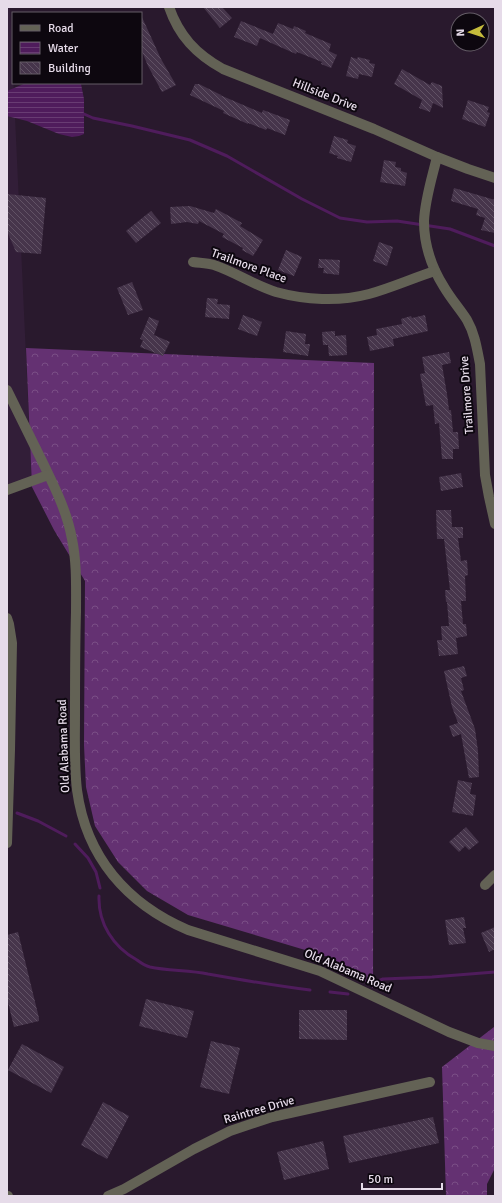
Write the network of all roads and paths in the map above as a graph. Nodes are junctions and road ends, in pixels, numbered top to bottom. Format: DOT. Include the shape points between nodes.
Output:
graph roads {
  1 [pos="169,7"];
  2 [pos="437,157"];
  3 [pos="495,178"];
  4 [pos="193,262"];
  5 [pos="435,271"];
  6 [pos="7,390"];
  7 [pos="48,475"];
  8 [pos="7,490"];
  9 [pos="495,524"];
  10 [pos="7,618"];
  11 [pos="9,685"];
  12 [pos="7,843"];
  13 [pos="495,875"];
  14 [pos="485,885"];
  15 [pos="495,1046"];
  16 [pos="430,1082"];
  17 [pos="108,1196"];
  1 -- 2 [label="street, Hillside Drive" via="189,44 210,62"];
  2 -- 3 [label="street, Hillside Drive"];
  2 -- 5 [label="street, Trailmore Drive" via="428,190 424,221 427,248"];
  4 -- 5 [label="street, Trailmore Place" via="215,266 276,292 321,299 369,294"];
  5 -- 9 [label="street, Trailmore Drive" via="467,320 477,347 485,475"];
  6 -- 7 [label="street, Old Alabama Road"];
  7 -- 8 [label="street"];
  7 -- 15 [label="street, Old Alabama Road" via="61,501 73,540 76,585 77,790 87,830 95,850 107,868 137,900 154,913 188,930 320,972 449,1032 478,1043"];
  10 -- 11 [label="street" via="12,643"];
  11 -- 12 [label="street"];
  13 -- 14 [label="street"];
  16 -- 17 [label="street, Raintree Drive" via="272,1117 230,1131"];
}
